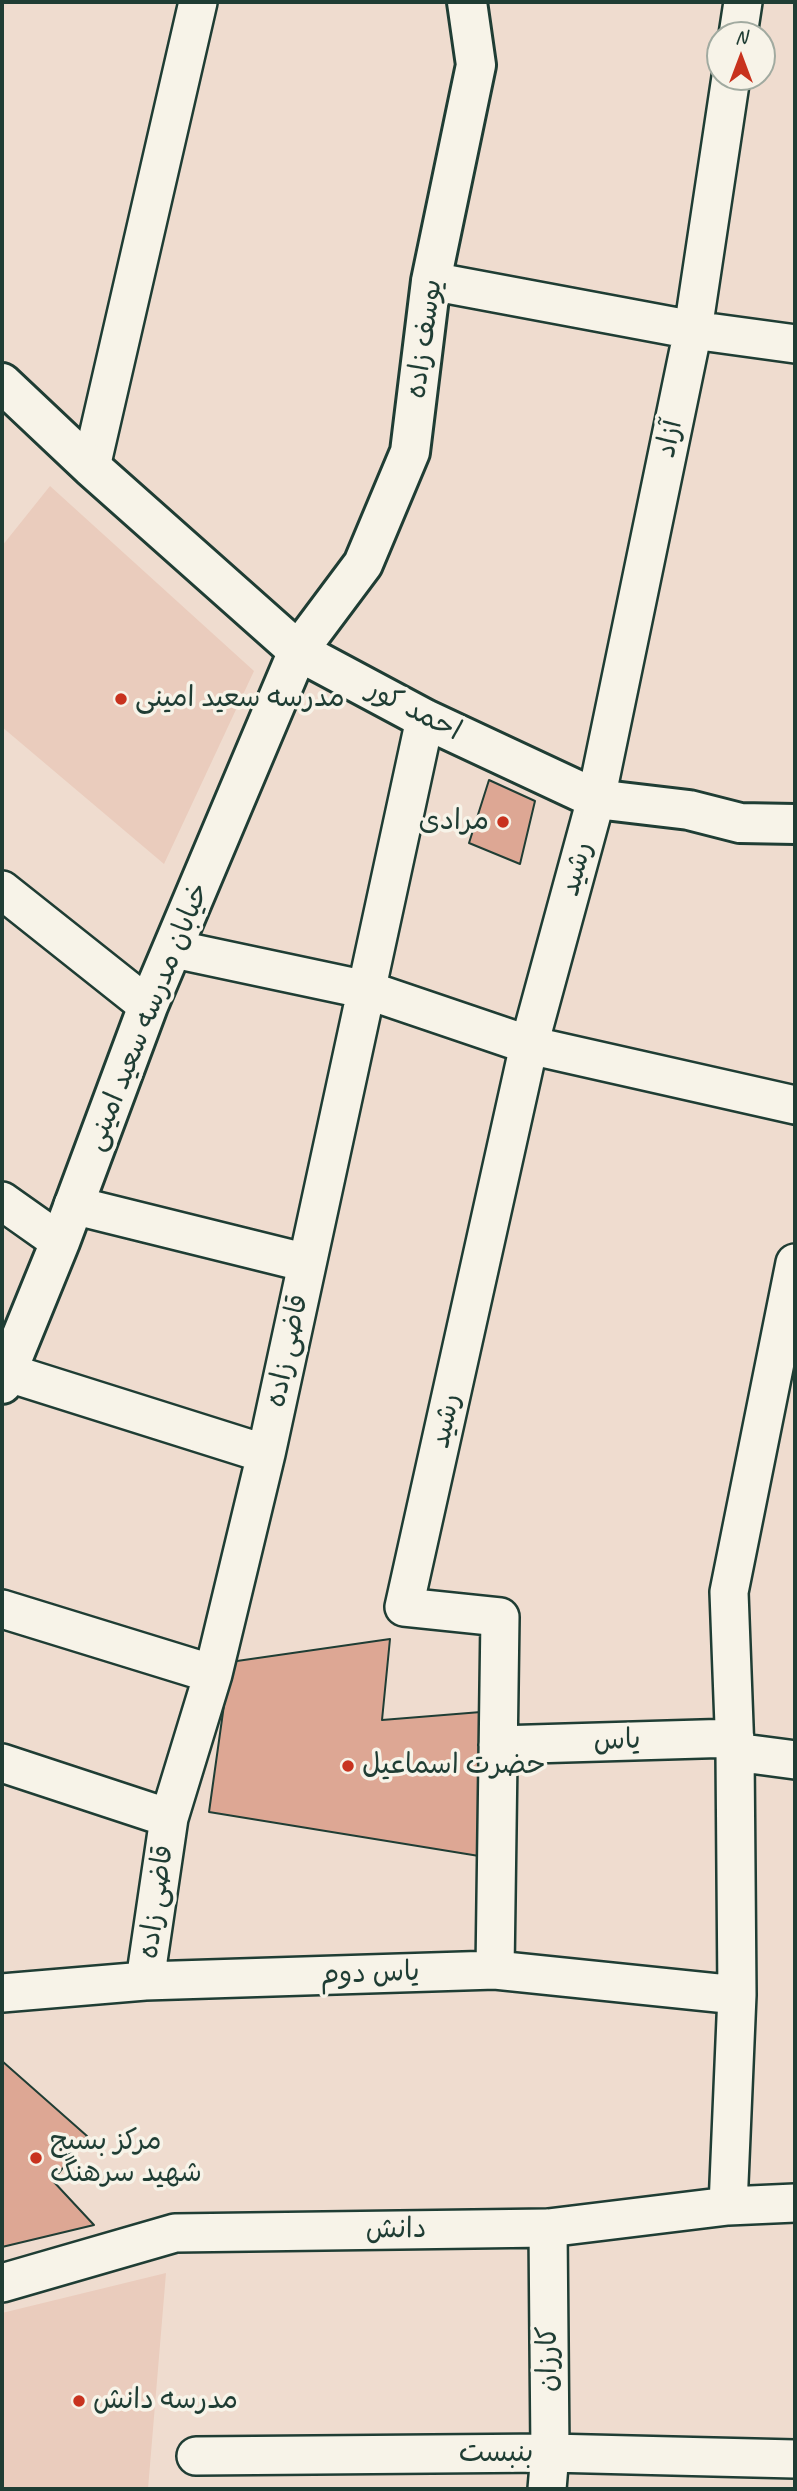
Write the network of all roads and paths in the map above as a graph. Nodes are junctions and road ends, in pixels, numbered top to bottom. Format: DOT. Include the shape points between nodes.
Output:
graph roads {
  1 [pos="198,2"];
  2 [pos="467,2"];
  3 [pos="743,2"];
  4 [pos="740,21"];
  5 [pos="729,91"];
  6 [pos="431,281"];
  7 [pos="693,330"];
  8 [pos="795,344"];
  9 [pos="2,383"];
  10 [pos="91,467"];
  11 [pos="298,651"];
  12 [pos="425,719"];
  13 [pos="596,799"];
  14 [pos="795,824"];
  15 [pos="2,890"];
  16 [pos="174,949"];
  17 [pos="367,990"];
  18 [pos="148,1006"];
  19 [pos="529,1045"];
  20 [pos="795,1105"];
  21 [pos="2,1201"];
  22 [pos="73,1205"];
  23 [pos="60,1242"];
  24 [pos="307,1263"];
  25 [pos="795,1263"];
  26 [pos="4,1378"];
  27 [pos="266,1454"];
  28 [pos="2,1609"];
  29 [pos="213,1674"];
  30 [pos="498,1745"];
  31 [pos="735,1745"];
  32 [pos="795,1760"];
  33 [pos="2,1763"];
  34 [pos="169,1818"];
  35 [pos="495,1970"];
  36 [pos="145,1981"];
  37 [pos="2,1993"];
  38 [pos="737,1995"];
  39 [pos="795,2203"];
  40 [pos="728,2206"];
  41 [pos="548,2228"];
  42 [pos="2,2283"];
  43 [pos="550,2453"];
  44 [pos="196,2456"];
  45 [pos="795,2459"];
  46 [pos="547,2489"];
  1 -- 10 [label="street"];
  2 -- 6 [label="street, یوسف زاده" via="476,65"];
  3 -- 4 [label="street"];
  5 -- 7 [label="street, آزاد"];
  6 -- 7 [label="street"];
  6 -- 11 [label="street, یوسف زاده" via="410,452 363,564"];
  7 -- 8 [label="street"];
  7 -- 13 [label="street, آزاد"];
  9 -- 10 [label="street, احمد کور"];
  10 -- 11 [label="street, احمد کور"];
  11 -- 12 [label="street, احمد کور"];
  11 -- 16 [label="street, خیابان مدرسه سعید امینی"];
  12 -- 13 [label="street, احمد کور"];
  12 -- 17 [label="street, قاضی زاده"];
  13 -- 14 [label="street, احمد کور" via="689,810 740,823"];
  13 -- 19 [label="street, رشید"];
  15 -- 18 [label="street"];
  16 -- 17 [label="street"];
  16 -- 18 [label="street, خیابان مدرسه سعید امینی"];
  17 -- 19 [label="street"];
  17 -- 24 [label="street, قاضی زاده"];
  18 -- 22 [label="street, خیابان مدرسه سعید امینی"];
  19 -- 20 [label="street"];
  19 -- 30 [label="street, رشید" via="404,1607 500,1618"];
  21 -- 23 [label="street"];
  22 -- 23 [label="street, خیابان مدرسه سعید امینی"];
  22 -- 24 [label="street"];
  23 -- 26 [label="street, خیابان مدرسه سعید امینی"];
  24 -- 27 [label="street, قاضی زاده"];
  25 -- 31 [label="street" via="729,1592"];
  26 -- 27 [label="street"];
  27 -- 29 [label="street, قاضی زاده"];
  28 -- 29 [label="street"];
  29 -- 34 [label="street, قاضی زاده"];
  30 -- 31 [label="street, یاس"];
  30 -- 35 [label="street, رشید"];
  31 -- 32 [label="street, یاس"];
  31 -- 38 [label="street"];
  33 -- 34 [label="street"];
  34 -- 36 [label="street, قاضی زاده"];
  35 -- 36 [label="street, یاس دوم"];
  35 -- 38 [label="street, یاس دوم"];
  36 -- 37 [label="street, یاس دوم"];
  38 -- 40 [label="street"];
  39 -- 40 [label="street, دانش"];
  40 -- 41 [label="street, دانش"];
  41 -- 42 [label="street, دانش" via="175,2233"];
  41 -- 43 [label="street, کارزان"];
  43 -- 44 [label="street, بنبست"];
  43 -- 45 [label="street, بنبست"];
  43 -- 46 [label="street, کارزان"];
}
